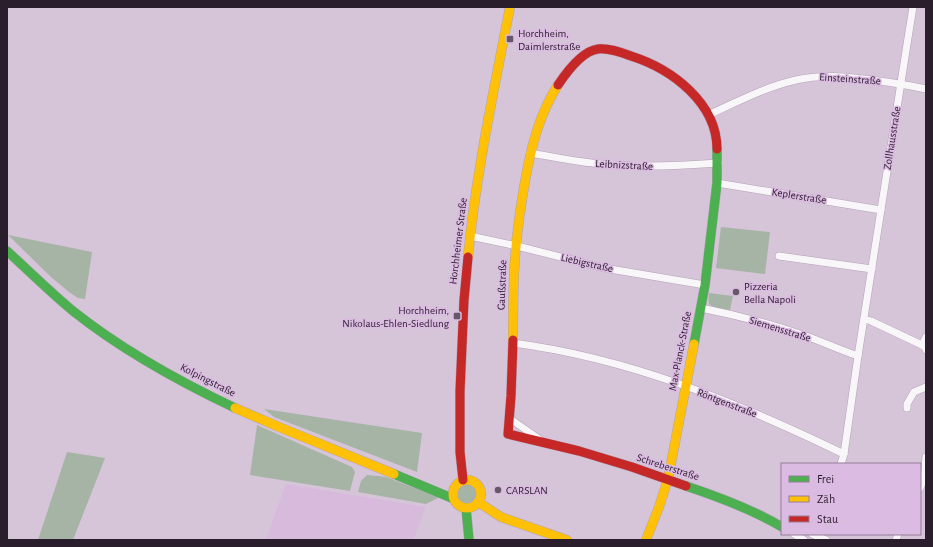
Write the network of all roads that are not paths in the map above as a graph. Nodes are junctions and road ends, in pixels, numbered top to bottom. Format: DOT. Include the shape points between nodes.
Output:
graph roads {
  1 [pos="510,7"];
  2 [pos="913,7"];
  3 [pos="901,84"];
  4 [pos="926,89"];
  5 [pos="708,115"];
  6 [pos="530,153"];
  7 [pos="718,162"];
  8 [pos="717,183"];
  9 [pos="881,210"];
  10 [pos="470,236"];
  11 [pos="516,246"];
  12 [pos="7,250"];
  13 [pos="779,256"];
  14 [pos="872,269"];
  15 [pos="705,285"];
  16 [pos="701,308"];
  17 [pos="864,319"];
  18 [pos="926,337"];
  19 [pos="513,343"];
  20 [pos="924,348"];
  21 [pos="858,356"];
  22 [pos="926,386"];
  23 [pos="686,387"];
  24 [pos="907,408"];
  25 [pos="510,418"];
  26 [pos="543,442"];
  27 [pos="844,454"];
  28 [pos="926,457"];
  29 [pos="841,463"];
  30 [pos="668,479"];
  31 [pos="463,480"];
  32 [pos="425,486"];
  33 [pos="455,486"];
  34 [pos="921,486"];
  35 [pos="454,499"];
  36 [pos="478,502"];
  37 [pos="466,508"];
  38 [pos="781,525"];
  39 [pos="814,535"];
  40 [pos="469,540"];
  41 [pos="567,540"];
  42 [pos="646,540"];
  43 [pos="826,540"];
  1 -- 10 [label="street, Horchheimer Straße"];
  2 -- 3 [label="street, Zollhausstraße"];
  3 -- 4 [label="street, Einsteinstraße"];
  3 -- 5 [label="street, Einsteinstraße" via="838,76 808,77 766,89"];
  3 -- 9 [label="street, Zollhausstraße"];
  5 -- 6 [label="street, Gaußstraße" via="692,93 663,70 631,56 598,49 576,61 554,91 540,120"];
  5 -- 7 [label="street, Max-Planck-Straße" via="715,130"];
  6 -- 7 [label="street, Leibnizstraße" via="628,166 682,166"];
  6 -- 11 [label="street, Gaußstraße"];
  7 -- 8 [label="street, Max-Planck-Straße"];
  8 -- 9 [label="street, Keplerstraße"];
  8 -- 15 [label="street, Max-Planck-Straße"];
  9 -- 14 [label="street, Zollhausstraße"];
  10 -- 11 [label="street, Liebigstraße"];
  10 -- 31 [label="street, Horchheimer Straße" via="460,391 460,452"];
  11 -- 15 [label="street, Liebigstraße" via="604,268"];
  11 -- 19 [label="street, Gaußstraße"];
  12 -- 32 [label="street, Kolpingstraße" via="53,295 84,320 134,354 178,379 278,427"];
  13 -- 14 [label="street"];
  14 -- 17 [label="street, Zollhausstraße"];
  15 -- 16 [label="street, Max-Planck-Straße"];
  16 -- 21 [label="street, Siemensstraße" via="774,326"];
  16 -- 23 [label="street, Max-Planck-Straße"];
  17 -- 20 [label="street"];
  17 -- 21 [label="street, Zollhausstraße"];
  18 -- 20 [label="street"];
  19 -- 23 [label="street, Röntgenstraße" via="594,358"];
  19 -- 25 [label="street, Gaußstraße"];
  21 -- 27 [label="street, Zollhausstraße"];
  22 -- 24 [label="street" via="914,392"];
  23 -- 27 [label="street, Röntgenstraße" via="788,427"];
  23 -- 30 [label="street, Max-Planck-Straße"];
  25 -- 26 [label="street, Schreberstraße"];
  25 -- 26 [label="street, Schreberstraße" via="508,434"];
  26 -- 30 [label="street, Schreberstraße"];
  27 -- 29 [label="street, Zollhausstraße"];
  28 -- 34 [label="street"];
  30 -- 38 [label="street, Schreberstraße" via="731,502"];
  30 -- 42 [label="street, Max-Planck-Straße"];
  31 -- 33 [label="street"];
  31 -- 36 [label="street" via="472,480 478,485 481,496"];
  32 -- 33 [label="street, Kolpingstraße"];
  32 -- 35 [label="street, Kolpingstraße"];
  33 -- 35 [label="street"];
  35 -- 37 [label="street" via="458,505"];
  36 -- 37 [label="street"];
  36 -- 41 [label="street" via="501,517"];
  37 -- 40 [label="street"];
  39 -- 43 [label="street"];
}
